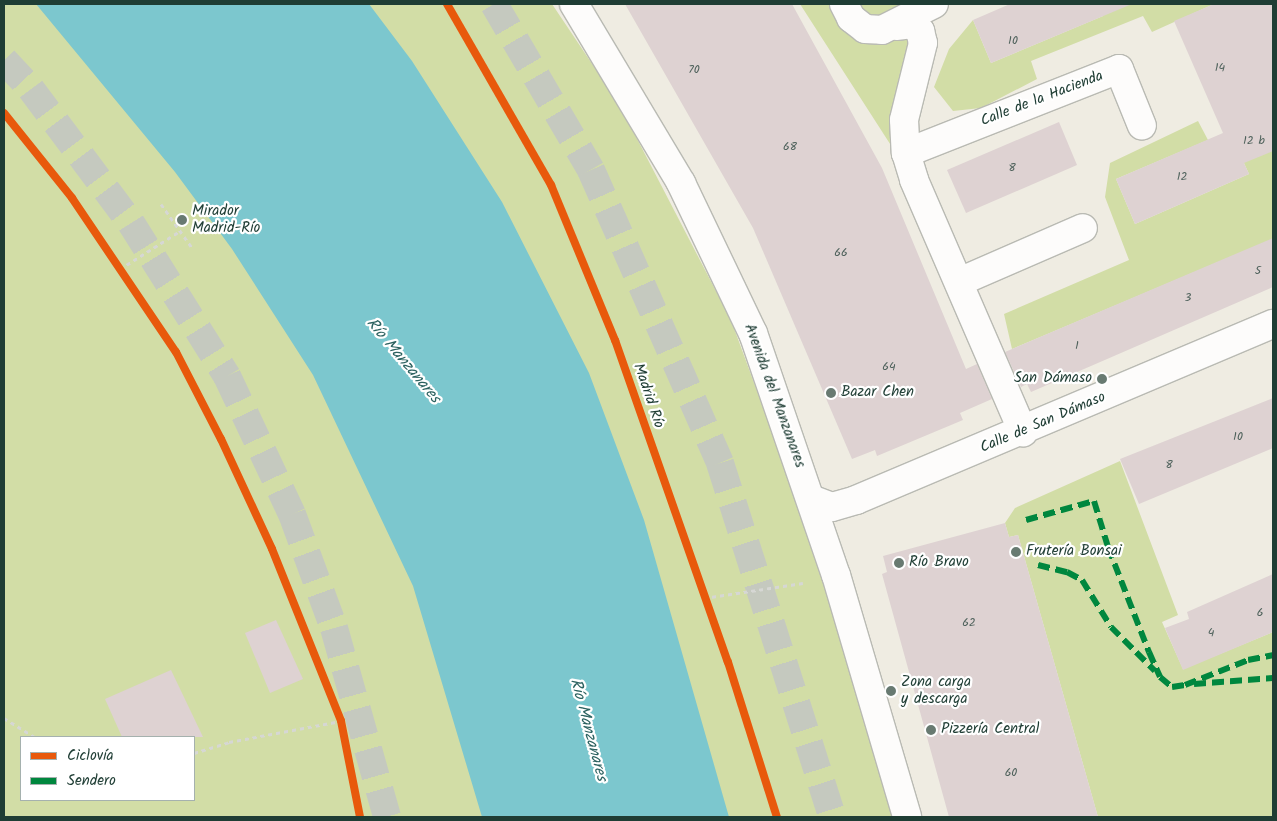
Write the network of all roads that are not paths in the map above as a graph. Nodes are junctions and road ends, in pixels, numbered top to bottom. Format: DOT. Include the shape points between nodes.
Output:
graph roads {
  1 [pos="574,4"];
  2 [pos="844,4"];
  3 [pos="934,4"];
  4 [pos="896,26"];
  5 [pos="1142,126"];
  6 [pos="906,152"];
  7 [pos="1083,228"];
  8 [pos="959,282"];
  9 [pos="1273,324"];
  10 [pos="1023,432"];
  11 [pos="811,499"];
  12 [pos="907,817"];
  1 -- 11 [label="street, Avenida del Manzanares" via="681,183 745,315"];
  2 -- 4 [label="street" via="851,18 865,29 882,30"];
  3 -- 4 [label="street"];
  4 -- 6 [label="street" via="912,24 920,31 923,43 904,120"];
  5 -- 6 [label="street, Calle de la Hacienda" via="1119,69"];
  6 -- 8 [label="street" via="914,180"];
  7 -- 8 [label="street"];
  8 -- 10 [label="street"];
  9 -- 10 [label="street, Calle de San Dámaso"];
  10 -- 11 [label="street, Calle de San Dámaso" via="856,500 832,507"];
  11 -- 12 [label="street, Avenida del Manzanares"];
}
